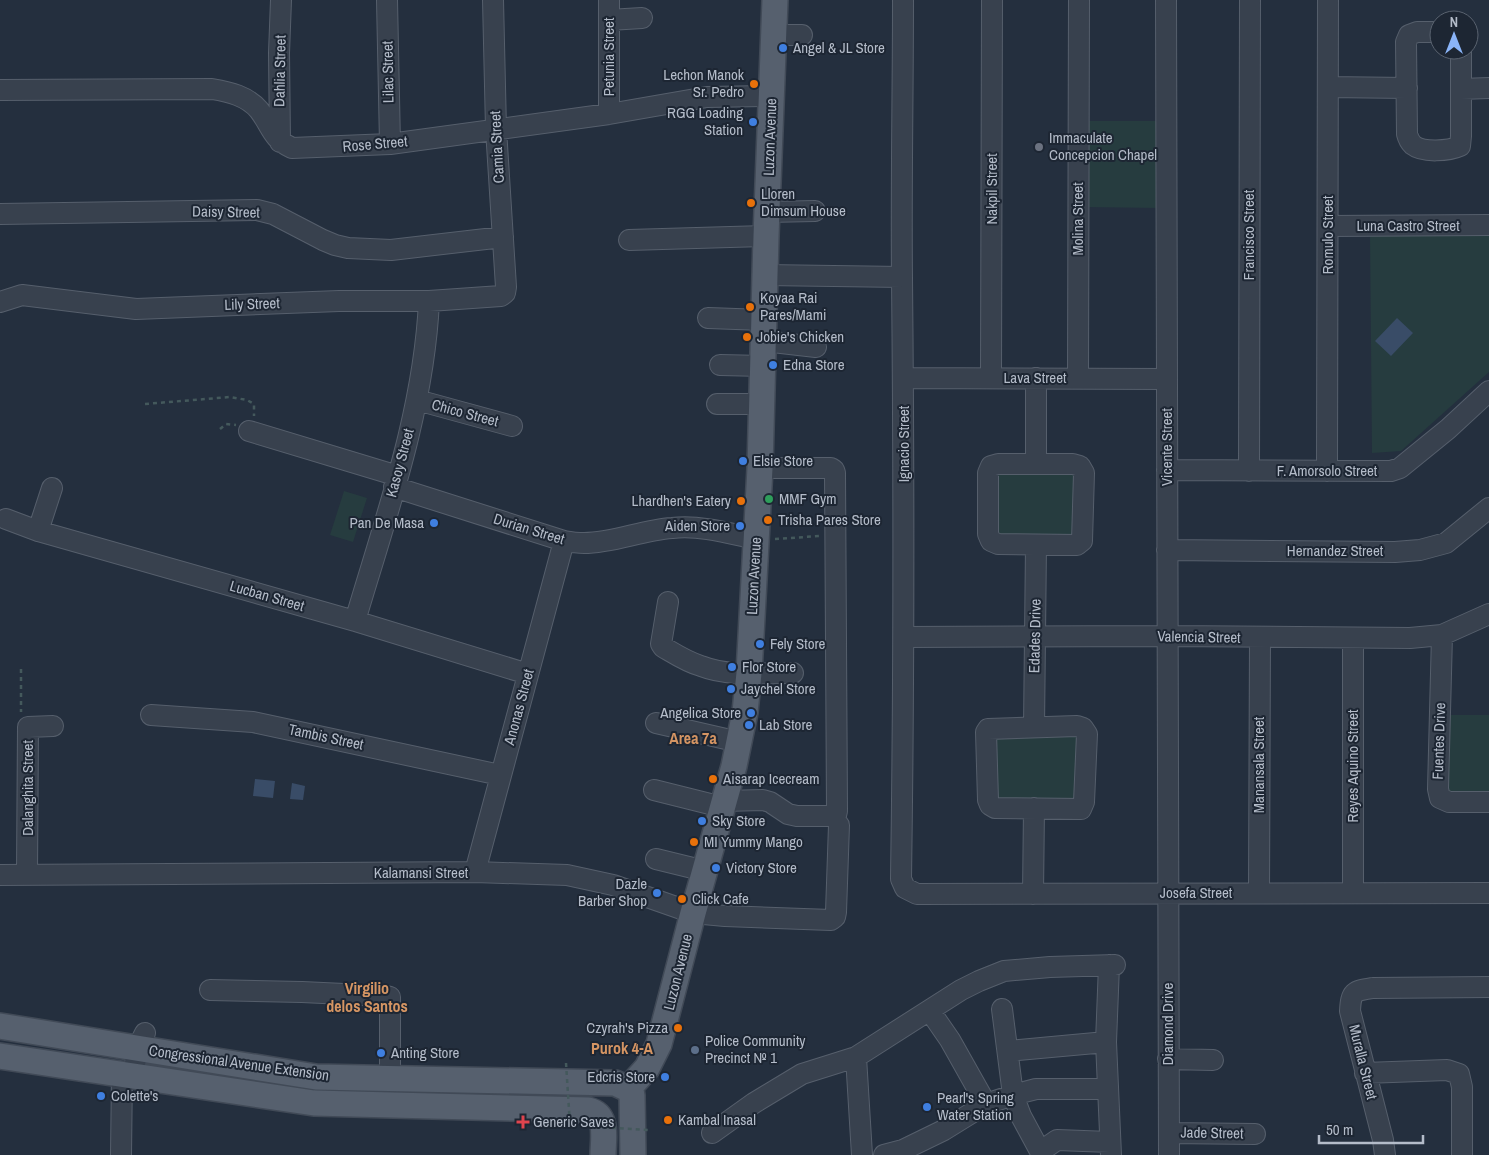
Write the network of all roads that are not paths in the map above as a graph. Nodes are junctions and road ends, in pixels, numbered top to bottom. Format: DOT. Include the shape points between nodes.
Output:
graph roads {
  1 [pos="281,0"];
  2 [pos="387,0"];
  3 [pos="493,0"];
  4 [pos="775,0"];
  5 [pos="903,0"];
  6 [pos="992,0"];
  7 [pos="1079,0"];
  8 [pos="1166,0"];
  9 [pos="1250,0"];
  10 [pos="1328,0"];
  11 [pos="609,10"];
  12 [pos="642,18"];
  13 [pos="1429,32"];
  14 [pos="773,35"];
  15 [pos="802,35"];
  16 [pos="1461,60"];
  17 [pos="1328,87"];
  18 [pos="1407,88"];
  19 [pos="1489,88"];
  20 [pos="1461,89"];
  21 [pos="0,90"];
  22 [pos="772,96"];
  23 [pos="609,114"];
  24 [pos="496,129"];
  25 [pos="280,142"];
  26 [pos="390,144"];
  27 [pos="815,211"];
  28 [pos="0,214"];
  29 [pos="766,224"];
  30 [pos="1489,225"];
  31 [pos="1328,226"];
  32 [pos="503,237"];
  33 [pos="629,240"];
  34 [pos="765,275"];
  35 [pos="902,277"];
  36 [pos="505,293"];
  37 [pos="429,301"];
  38 [pos="0,302"];
  39 [pos="708,318"];
  40 [pos="764,330"];
  41 [pos="816,347"];
  42 [pos="720,365"];
  43 [pos="763,366"];
  44 [pos="904,378"];
  45 [pos="991,378"];
  46 [pos="1036,378"];
  47 [pos="1078,378"];
  48 [pos="1167,379"];
  49 [pos="1489,392"];
  50 [pos="417,400"];
  51 [pos="717,404"];
  52 [pos="762,404"];
  53 [pos="512,426"];
  54 [pos="249,431"];
  55 [pos="1036,464"];
  56 [pos="760,468"];
  57 [pos="1167,470"];
  58 [pos="1248,471"];
  59 [pos="1327,471"];
  60 [pos="396,482"];
  61 [pos="52,488"];
  62 [pos="1489,508"];
  63 [pos="6,519"];
  64 [pos="38,531"];
  65 [pos="762,539"];
  66 [pos="564,541"];
  67 [pos="1036,545"];
  68 [pos="1167,550"];
  69 [pos="668,602"];
  70 [pos="1489,614"];
  71 [pos="355,621"];
  72 [pos="1442,635"];
  73 [pos="1035,636"];
  74 [pos="1167,636"];
  75 [pos="904,637"];
  76 [pos="1260,637"];
  77 [pos="1354,638"];
  78 [pos="749,673"];
  79 [pos="793,673"];
  80 [pos="528,674"];
  81 [pos="150,715"];
  82 [pos="656,723"];
  83 [pos="53,726"];
  84 [pos="1034,727"];
  85 [pos="739,742"];
  86 [pos="500,775"];
  87 [pos="654,790"];
  88 [pos="1489,802"];
  89 [pos="723,804"];
  90 [pos="1034,808"];
  91 [pos="839,825"];
  92 [pos="656,859"];
  93 [pos="705,871"];
  94 [pos="475,872"];
  95 [pos="28,874"];
  96 [pos="0,875"];
  97 [pos="905,888"];
  98 [pos="1259,893"];
  99 [pos="1354,893"];
  100 [pos="1489,893"];
  101 [pos="1033,894"];
  102 [pos="1168,894"];
  103 [pos="693,913"];
  104 [pos="1489,988"];
  105 [pos="210,990"];
  106 [pos="1002,1009"];
  107 [pos="930,1011"];
  108 [pos="0,1026"];
  109 [pos="141,1040"];
  110 [pos="1106,1042"];
  111 [pos="1008,1051"];
  112 [pos="0,1056"];
  113 [pos="856,1057"];
  114 [pos="1168,1059"];
  115 [pos="1213,1060"];
  116 [pos="1365,1073"];
  117 [pos="127,1074"];
  118 [pos="390,1078"];
  119 [pos="1107,1088"];
  120 [pos="628,1089"];
  121 [pos="1013,1095"];
  122 [pos="986,1104"];
  123 [pos="712,1133"];
  124 [pos="1169,1133"];
  125 [pos="1255,1134"];
  126 [pos="1110,1148"];
  127 [pos="898,1153"];
  128 [pos="1041,1153"];
  129 [pos="121,1155"];
  130 [pos="603,1155"];
  131 [pos="633,1155"];
  132 [pos="862,1155"];
  133 [pos="1169,1155"];
  134 [pos="1385,1155"];
  135 [pos="1462,1155"];
  1 -- 25 [label="street, Dahlia Street"];
  2 -- 26 [label="street, Lilac Street"];
  3 -- 24 [label="street, Camia Street"];
  4 -- 14 [label="main road, Luzon Avenue"];
  5 -- 35 [label="street, Ignacio Street"];
  6 -- 45 [label="street, Nakpil Street"];
  7 -- 47 [label="street, Molina Street"];
  8 -- 48 [label="street, Vicente Street"];
  9 -- 58 [label="street, Francisco Street"];
  10 -- 17 [label="street, Romulo Street"];
  11 -- 12 [label="street"];
  11 -- 23 [label="street, Petunia Street"];
  13 -- 18 [label="street" via="1409,34 1406,42"];
  14 -- 15 [label="street"];
  14 -- 22 [label="main road, Luzon Avenue"];
  16 -- 20 [label="street"];
  17 -- 18 [label="street"];
  17 -- 31 [label="street, Romulo Street"];
  18 -- 20 [label="street" via="1407,134 1412,144 1420,149 1451,150 1460,146 1462,136"];
  19 -- 20 [label="street"];
  21 -- 25 [label="street" via="212,89 230,92 258,109"];
  22 -- 23 [label="street, Rose Street" via="707,97"];
  22 -- 29 [label="main road, Luzon Avenue"];
  23 -- 24 [label="street, Rose Street"];
  24 -- 26 [label="street, Rose Street"];
  24 -- 32 [label="street, Camia Street"];
  25 -- 26 [label="street, Rose Street" via="292,148"];
  27 -- 29 [label="street"];
  28 -- 32 [label="street, Daisy Street" via="256,210 273,214 334,245 391,250"];
  29 -- 33 [label="street"];
  29 -- 34 [label="main road, Luzon Avenue"];
  30 -- 31 [label="street, Luna Castro Street"];
  31 -- 59 [label="street, Romulo Street"];
  32 -- 36 [label="street, Camia Street"];
  34 -- 35 [label="street"];
  34 -- 40 [label="main road, Luzon Avenue"];
  35 -- 44 [label="street, Ignacio Street"];
  36 -- 37 [label="street, Lily Street" via="501,296"];
  37 -- 38 [label="street, Lily Street" via="136,309 22,294"];
  37 -- 50 [label="street, Kasoy Street"];
  39 -- 40 [label="street"];
  40 -- 41 [label="street"];
  40 -- 43 [label="main road, Luzon Avenue"];
  42 -- 43 [label="street"];
  43 -- 52 [label="main road, Luzon Avenue"];
  44 -- 45 [label="street, Lava Street"];
  44 -- 75 [label="street, Ignacio Street"];
  45 -- 46 [label="street, Lava Street"];
  46 -- 47 [label="street, Lava Street"];
  46 -- 55 [label="street"];
  47 -- 48 [label="street, Lava Street"];
  48 -- 57 [label="street, Vicente Street"];
  49 -- 59 [label="street, F. Amorsolo Street" via="1400,468 1382,472"];
  50 -- 53 [label="street, Chico Street"];
  50 -- 60 [label="street, Kasoy Street"];
  51 -- 52 [label="street"];
  52 -- 56 [label="main road, Luzon Avenue"];
  54 -- 60 [label="street, Durian Street"];
  55 -- 67 [label="street" via="998,464 991,466 988,473 990,541"];
  55 -- 67 [label="street" via="1072,464 1080,466 1084,472 1082,541 1077,545"];
  56 -- 65 [label="main road, Luzon Avenue"];
  56 -- 89 [label="street" via="834,470 836,815 797,816 763,800"];
  57 -- 58 [label="street, F. Amorsolo Street"];
  57 -- 68 [label="street, Vicente Street"];
  58 -- 59 [label="street, F. Amorsolo Street"];
  60 -- 66 [label="street, Durian Street"];
  60 -- 71 [label="street, Kasoy Street"];
  61 -- 64 [label="street"];
  62 -- 68 [label="street, Hernandez Street" via="1446,543 1420,550"];
  63 -- 64 [label="street, Lucban Street"];
  64 -- 71 [label="street, Lucban Street"];
  65 -- 66 [label="street, Durian Street" via="690,527 600,542"];
  65 -- 78 [label="main road, Luzon Avenue"];
  66 -- 80 [label="street, Anonas Street"];
  67 -- 73 [label="street, Edades Drive"];
  68 -- 74 [label="street, Vicente Street"];
  69 -- 78 [label="street" via="662,647 710,669"];
  70 -- 72 [label="street, Valencia Street"];
  71 -- 80 [label="street, Lucban Street"];
  72 -- 77 [label="street, Valencia Street"];
  72 -- 88 [label="street, Fuentes Drive" via="1440,798 1449,802"];
  73 -- 74 [label="street, Valencia Street"];
  73 -- 75 [label="street, Valencia Street"];
  73 -- 84 [label="street, Edades Drive"];
  74 -- 76 [label="street, Valencia Street"];
  74 -- 102 [label="street, Vicente Street"];
  75 -- 97 [label="street, Ignacio Street" via="901,879"];
  76 -- 77 [label="street, Valencia Street"];
  76 -- 98 [label="street, Manansala Street"];
  77 -- 99 [label="street, Reyes Aquino Street"];
  78 -- 79 [label="street"];
  78 -- 85 [label="main road, Luzon Avenue"];
  80 -- 86 [label="street, Anonas Street"];
  81 -- 86 [label="street, Tambis Street" via="253,722"];
  82 -- 85 [label="street"];
  83 -- 95 [label="street, Dalanghita Street" via="28,726"];
  84 -- 90 [label="street" via="992,728 986,732 990,805 994,808"];
  84 -- 90 [label="street" via="1077,726 1087,734 1081,809"];
  85 -- 89 [label="main road, Luzon Avenue"];
  86 -- 94 [label="street, Anonas Street"];
  87 -- 89 [label="street"];
  89 -- 93 [label="main road, Luzon Avenue"];
  90 -- 101 [label="street"];
  91 -- 103 [label="street, Kalamansi Street" via="836,912 831,920"];
  92 -- 93 [label="street"];
  93 -- 103 [label="main road, Luzon Avenue"];
  94 -- 95 [label="street, Kalamansi Street"];
  94 -- 103 [label="street, Kalamansi Street" via="567,875 613,885"];
  95 -- 96 [label="street, Kalamansi Street"];
  97 -- 101 [label="street, Josefa Street" via="917,894"];
  98 -- 99 [label="street, Josefa Street"];
  98 -- 102 [label="street, Josefa Street"];
  99 -- 100 [label="street, Josefa Street"];
  101 -- 102 [label="street, Josefa Street"];
  102 -- 114 [label="street, Diamond Drive"];
  103 -- 120 [label="main road, Luzon Avenue" via="659,1044 647,1068"];
  104 -- 116 [label="street, Muralla Street" via="1358,990 1350,998 1350,1011"];
  105 -- 118 [label="street" via="390,997"];
  106 -- 111 [label="street"];
  107 -- 110 [label="street" via="979,980 1004,971 1112,965"];
  107 -- 113 [label="street"];
  107 -- 122 [label="street"];
  108 -- 109 [label="main road, Congressional Avenue Extension"];
  109 -- 117 [label="street"];
  109 -- 118 [label="main road, Congressional Avenue Extension" via="316,1077"];
  110 -- 111 [label="street"];
  110 -- 119 [label="street"];
  111 -- 121 [label="street"];
  112 -- 117 [label="main road, Congressional Avenue Extension"];
  113 -- 123 [label="street" via="802,1074"];
  113 -- 132 [label="street"];
  114 -- 115 [label="street"];
  114 -- 124 [label="street, Diamond Drive"];
  116 -- 134 [label="street, Muralla Street"];
  116 -- 135 [label="street" via="1447,1070 1459,1074 1462,1087"];
  117 -- 129 [label="street"];
  117 -- 130 [label="main road, Congressional Avenue Extension" via="314,1103 593,1111 603,1124"];
  118 -- 120 [label="main road, Congressional Avenue Extension" via="608,1082"];
  119 -- 121 [label="street" via="1036,1089"];
  119 -- 126 [label="street"];
  120 -- 131 [label="main road" via="634,1108"];
  121 -- 122 [label="street"];
  121 -- 128 [label="street"];
  122 -- 127 [label="street"];
  124 -- 125 [label="street, Jade Street"];
  124 -- 133 [label="street, Diamond Drive"];
  126 -- 128 [label="street" via="1057,1140"];
}
